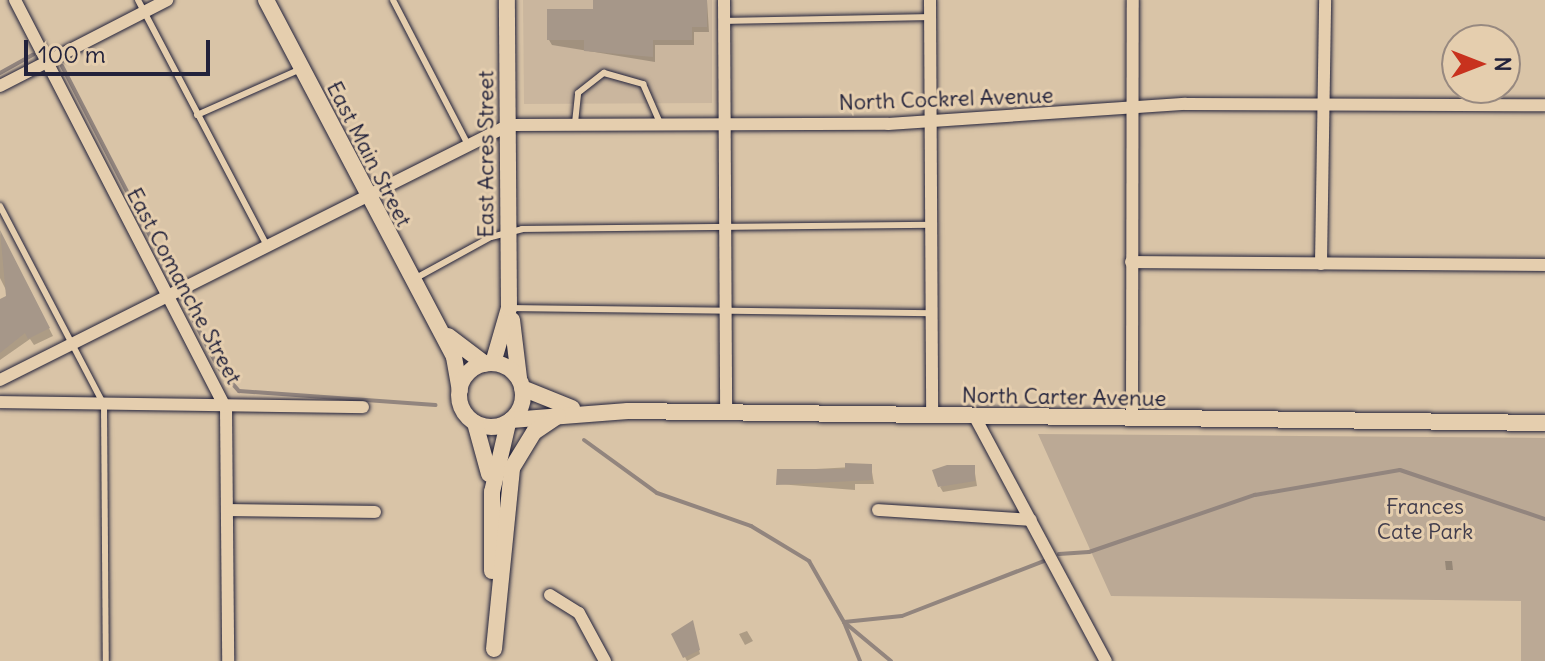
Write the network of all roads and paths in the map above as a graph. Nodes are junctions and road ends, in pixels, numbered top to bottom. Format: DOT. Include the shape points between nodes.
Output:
graph roads {
  1 [pos="15,0"];
  2 [pos="167,0"];
  3 [pos="266,0"];
  4 [pos="393,0"];
  5 [pos="507,0"];
  6 [pos="724,0"];
  7 [pos="930,0"];
  8 [pos="1133,0"];
  9 [pos="1325,0"];
  10 [pos="141,6"];
  11 [pos="930,17"];
  12 [pos="724,21"];
  13 [pos="46,62"];
  14 [pos="301,69"];
  15 [pos="0,86"];
  16 [pos="1326,103"];
  17 [pos="1545,105"];
  18 [pos="1132,109"];
  19 [pos="197,115"];
  20 [pos="929,120"];
  21 [pos="575,123"];
  22 [pos="660,123"];
  23 [pos="724,123"];
  24 [pos="509,125"];
  25 [pos="466,141"];
  26 [pos="365,194"];
  27 [pos="0,206"];
  28 [pos="930,225"];
  29 [pos="725,226"];
  30 [pos="508,233"];
  31 [pos="266,244"];
  32 [pos="1131,262"];
  33 [pos="1321,264"];
  34 [pos="1545,265"];
  35 [pos="409,281"];
  36 [pos="170,294"];
  37 [pos="509,308"];
  38 [pos="725,312"];
  39 [pos="931,313"];
  40 [pos="436,327"];
  41 [pos="72,345"];
  42 [pos="489,364"];
  43 [pos="0,380"];
  44 [pos="520,383"];
  45 [pos="460,390"];
  46 [pos="0,402"];
  47 [pos="104,405"];
  48 [pos="363,407"];
  49 [pos="226,408"];
  50 [pos="582,411"];
  51 [pos="726,412"];
  52 [pos="563,414"];
  53 [pos="932,417"];
  54 [pos="976,419"];
  55 [pos="1132,420"];
  56 [pos="510,421"];
  57 [pos="475,423"];
  58 [pos="1545,423"];
  59 [pos="492,492"];
  60 [pos="230,510"];
  61 [pos="878,510"];
  62 [pos="375,512"];
  63 [pos="1031,520"];
  64 [pos="550,595"];
  65 [pos="494,655"];
  66 [pos="106,661"];
  67 [pos="228,661"];
  68 [pos="605,661"];
  69 [pos="1106,661"];
  1 -- 13 [label="street, East Comanche Street"];
  2 -- 10 [label="street"];
  3 -- 14 [label="street, East Main Street"];
  4 -- 25 [label="lane"];
  5 -- 24 [label="street, East Acres Street"];
  6 -- 12 [label="street"];
  7 -- 11 [label="street"];
  8 -- 18 [label="street"];
  9 -- 16 [label="street"];
  10 -- 13 [label="street"];
  10 -- 19 [label="lane"];
  11 -- 12 [label="lane"];
  11 -- 20 [label="street"];
  12 -- 23 [label="street"];
  13 -- 15 [label="street"];
  13 -- 36 [label="street, East Comanche Street"];
  14 -- 19 [label="lane"];
  14 -- 26 [label="street, East Main Street"];
  16 -- 17 [label="street, North Cockrel Avenue"];
  16 -- 18 [label="street, North Cockrel Avenue"];
  16 -- 33 [label="street"];
  18 -- 20 [label="street, North Cockrel Avenue"];
  18 -- 32 [label="street"];
  19 -- 31 [label="lane"];
  20 -- 23 [label="street, North Cockrel Avenue"];
  20 -- 28 [label="street"];
  21 -- 22 [label="street, North Cockrel Avenue"];
  21 -- 22 [label="lane" via="578,93 604,73 643,84"];
  21 -- 24 [label="street, North Cockrel Avenue"];
  22 -- 23 [label="street, North Cockrel Avenue"];
  23 -- 29 [label="street"];
  24 -- 25 [label="street, North Cockrel Avenue"];
  24 -- 30 [label="street, East Acres Street"];
  25 -- 26 [label="street, North Cockrel Avenue"];
  26 -- 31 [label="street, North Cockrel Avenue"];
  26 -- 35 [label="street, East Main Street"];
  27 -- 41 [label="lane"];
  28 -- 29 [label="lane"];
  28 -- 39 [label="street"];
  29 -- 30 [label="lane"];
  29 -- 38 [label="street"];
  30 -- 35 [label="lane"];
  30 -- 37 [label="street, East Acres Street"];
  31 -- 36 [label="street, North Cockrel Avenue"];
  32 -- 33 [label="street"];
  32 -- 55 [label="street"];
  33 -- 34 [label="street"];
  35 -- 40 [label="street, East Main Street"];
  36 -- 41 [label="street, North Cockrel Avenue"];
  36 -- 49 [label="street, East Comanche Street"];
  37 -- 38 [label="lane"];
  37 -- 42 [label="street, East Acres Street"];
  37 -- 44 [label="street, East Acres Street"];
  38 -- 39 [label="lane"];
  38 -- 51 [label="street"];
  39 -- 53 [label="street"];
  40 -- 42 [label="street, East Main Street"];
  40 -- 45 [label="street, East Main Street" via="454,357"];
  41 -- 43 [label="street, North Cockrel Avenue"];
  41 -- 47 [label="lane"];
  42 -- 44 [label="street"];
  42 -- 45 [label="street"];
  44 -- 50 [label="street, North Carter Avenue"];
  44 -- 56 [label="street"];
  45 -- 57 [label="street"];
  46 -- 47 [label="street"];
  47 -- 49 [label="street"];
  47 -- 66 [label="lane"];
  48 -- 49 [label="street"];
  49 -- 60 [label="street, East Comanche Street"];
  50 -- 51 [label="street, North Carter Avenue"];
  50 -- 52 [label="street, North Carter Avenue"];
  51 -- 53 [label="street, North Carter Avenue"];
  52 -- 56 [label="street, North Carter Avenue"];
  52 -- 65 [label="street" via="534,432 512,468"];
  53 -- 54 [label="street, North Carter Avenue"];
  54 -- 55 [label="street, North Carter Avenue"];
  54 -- 63 [label="street"];
  55 -- 58 [label="street, North Carter Avenue"];
  56 -- 57 [label="street"];
  56 -- 59 [label="street"];
  57 -- 59 [label="street"];
  59 -- 65 [label="street"];
  60 -- 62 [label="street"];
  60 -- 67 [label="street, East Comanche Street"];
  61 -- 63 [label="street"];
  63 -- 69 [label="street"];
  64 -- 68 [label="street" via="579,613"];
}
